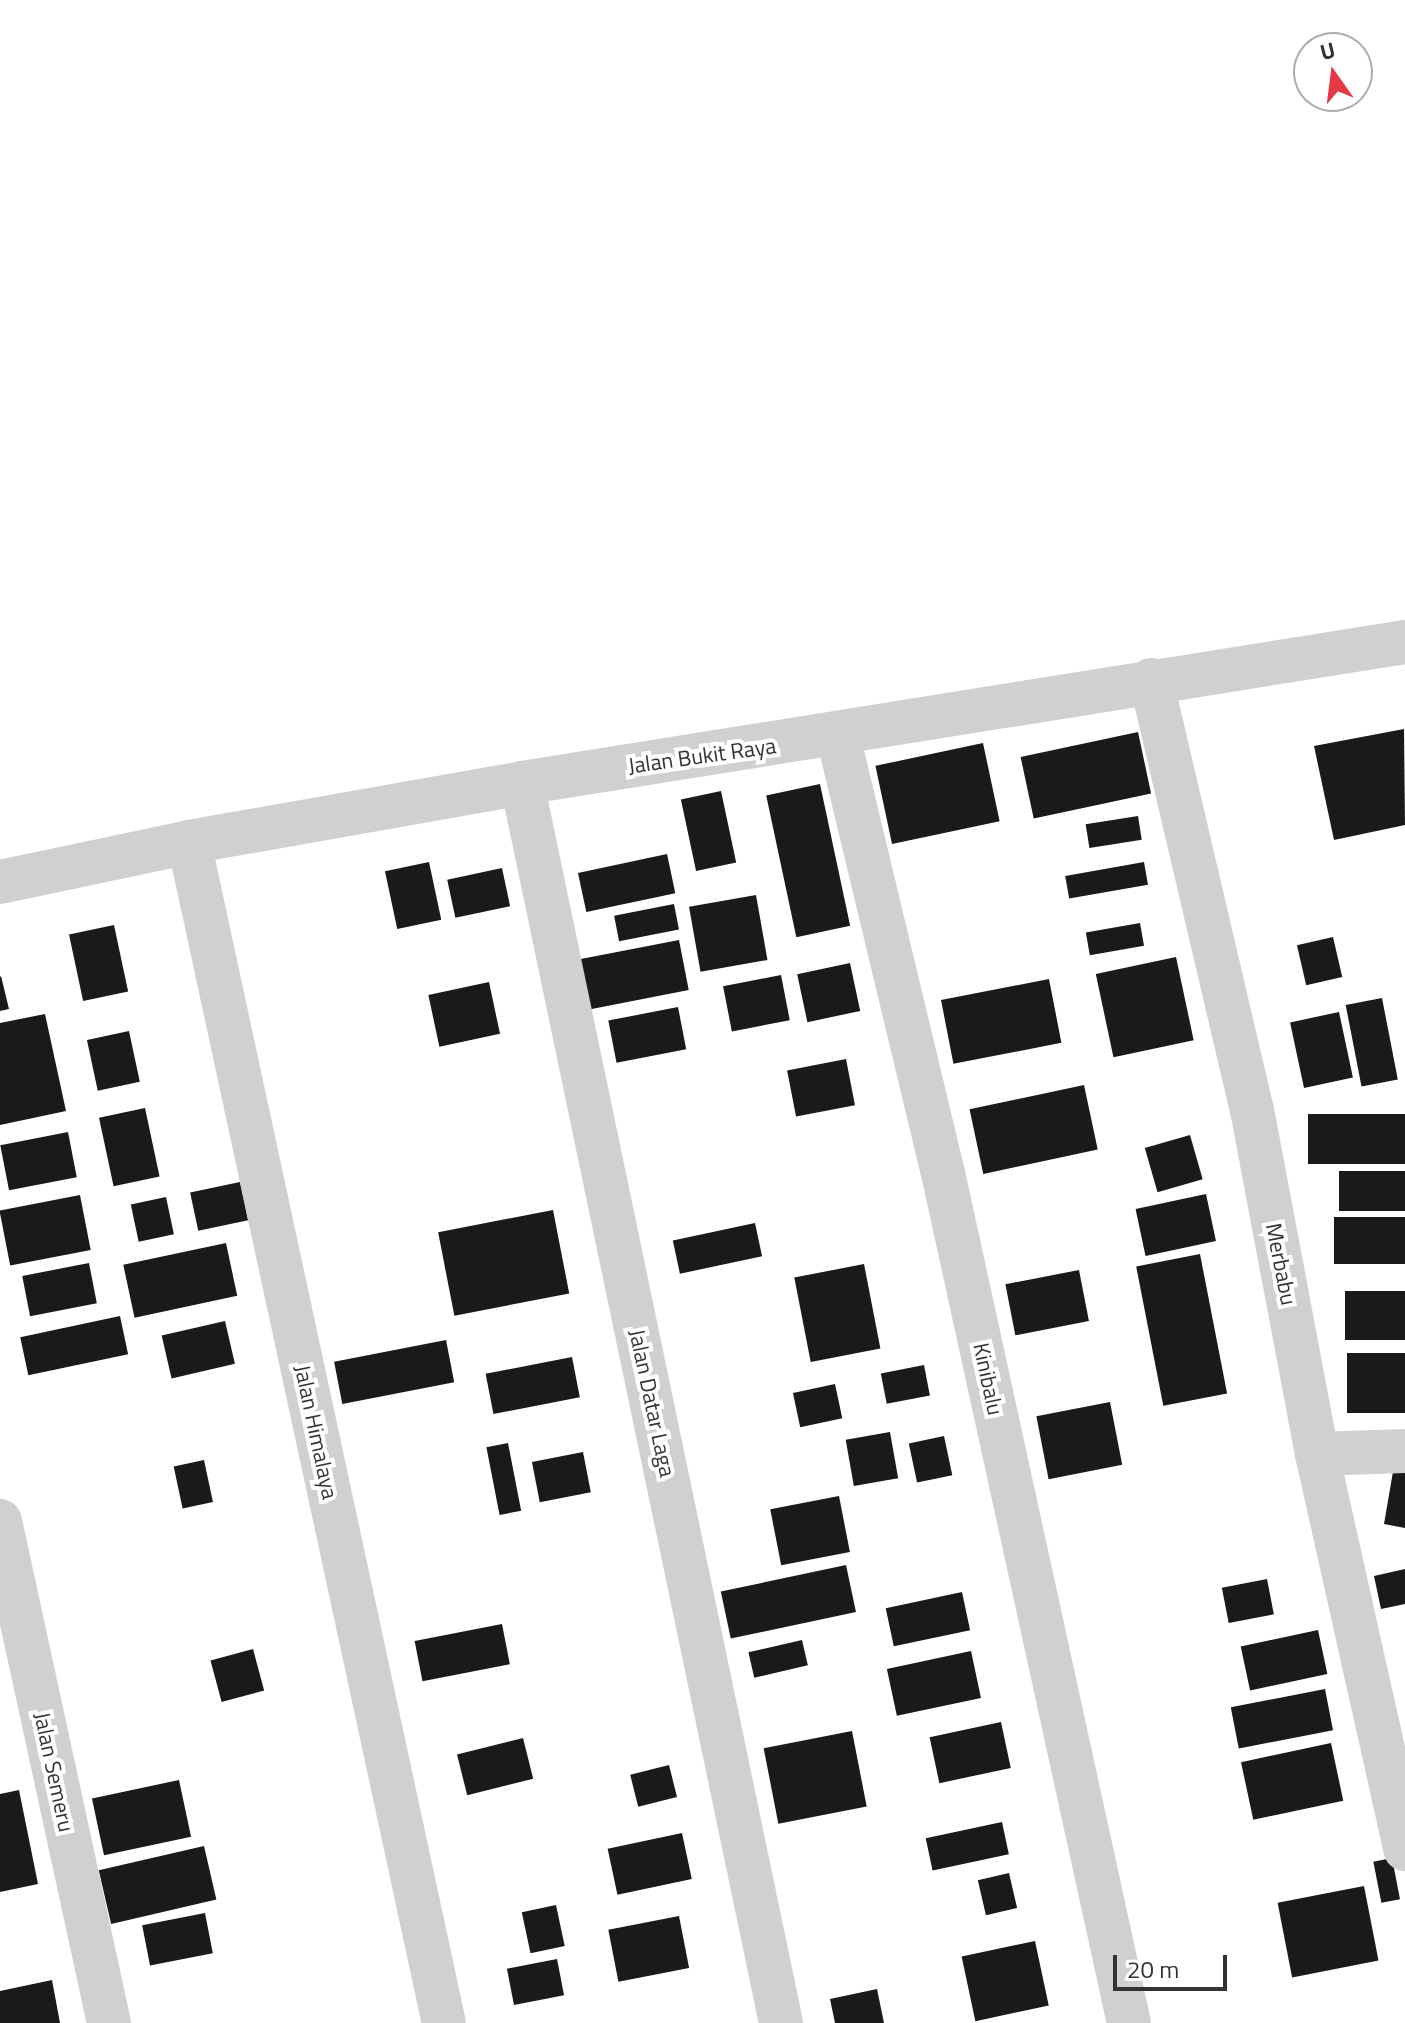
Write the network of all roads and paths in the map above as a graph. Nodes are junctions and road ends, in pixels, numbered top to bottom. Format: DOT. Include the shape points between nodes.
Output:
graph roads {
  1 [pos="1405,642"];
  2 [pos="1151,680"];
  3 [pos="838,736"];
  4 [pos="522,783"];
  5 [pos="189,842"];
  6 [pos="0,882"];
  7 [pos="1405,1451"];
  8 [pos="1317,1454"];
  9 [pos="0,1521"];
  10 [pos="1405,1849"];
  11 [pos="109,2023"];
  12 [pos="444,2023"];
  13 [pos="781,2023"];
  14 [pos="1129,2023"];
  1 -- 2 [label="street, Jalan Bukit Raya"];
  2 -- 3 [label="street, Jalan Bukit Raya"];
  2 -- 8 [label="street, Merbabu" via="1252,1110"];
  3 -- 4 [label="street, Jalan Bukit Raya"];
  3 -- 14 [label="street, Kinibalu" via="943,1173"];
  4 -- 5 [label="street, Jalan Bukit Raya"];
  4 -- 13 [label="street, Jalan Datar Laga"];
  5 -- 6 [label="street, Jalan Bukit Raya"];
  5 -- 12 [label="street, Jalan Himalaya"];
  7 -- 8 [label="street"];
  8 -- 10 [label="street, Merbabu"];
  9 -- 11 [label="street, Jalan Semeru"];
}
